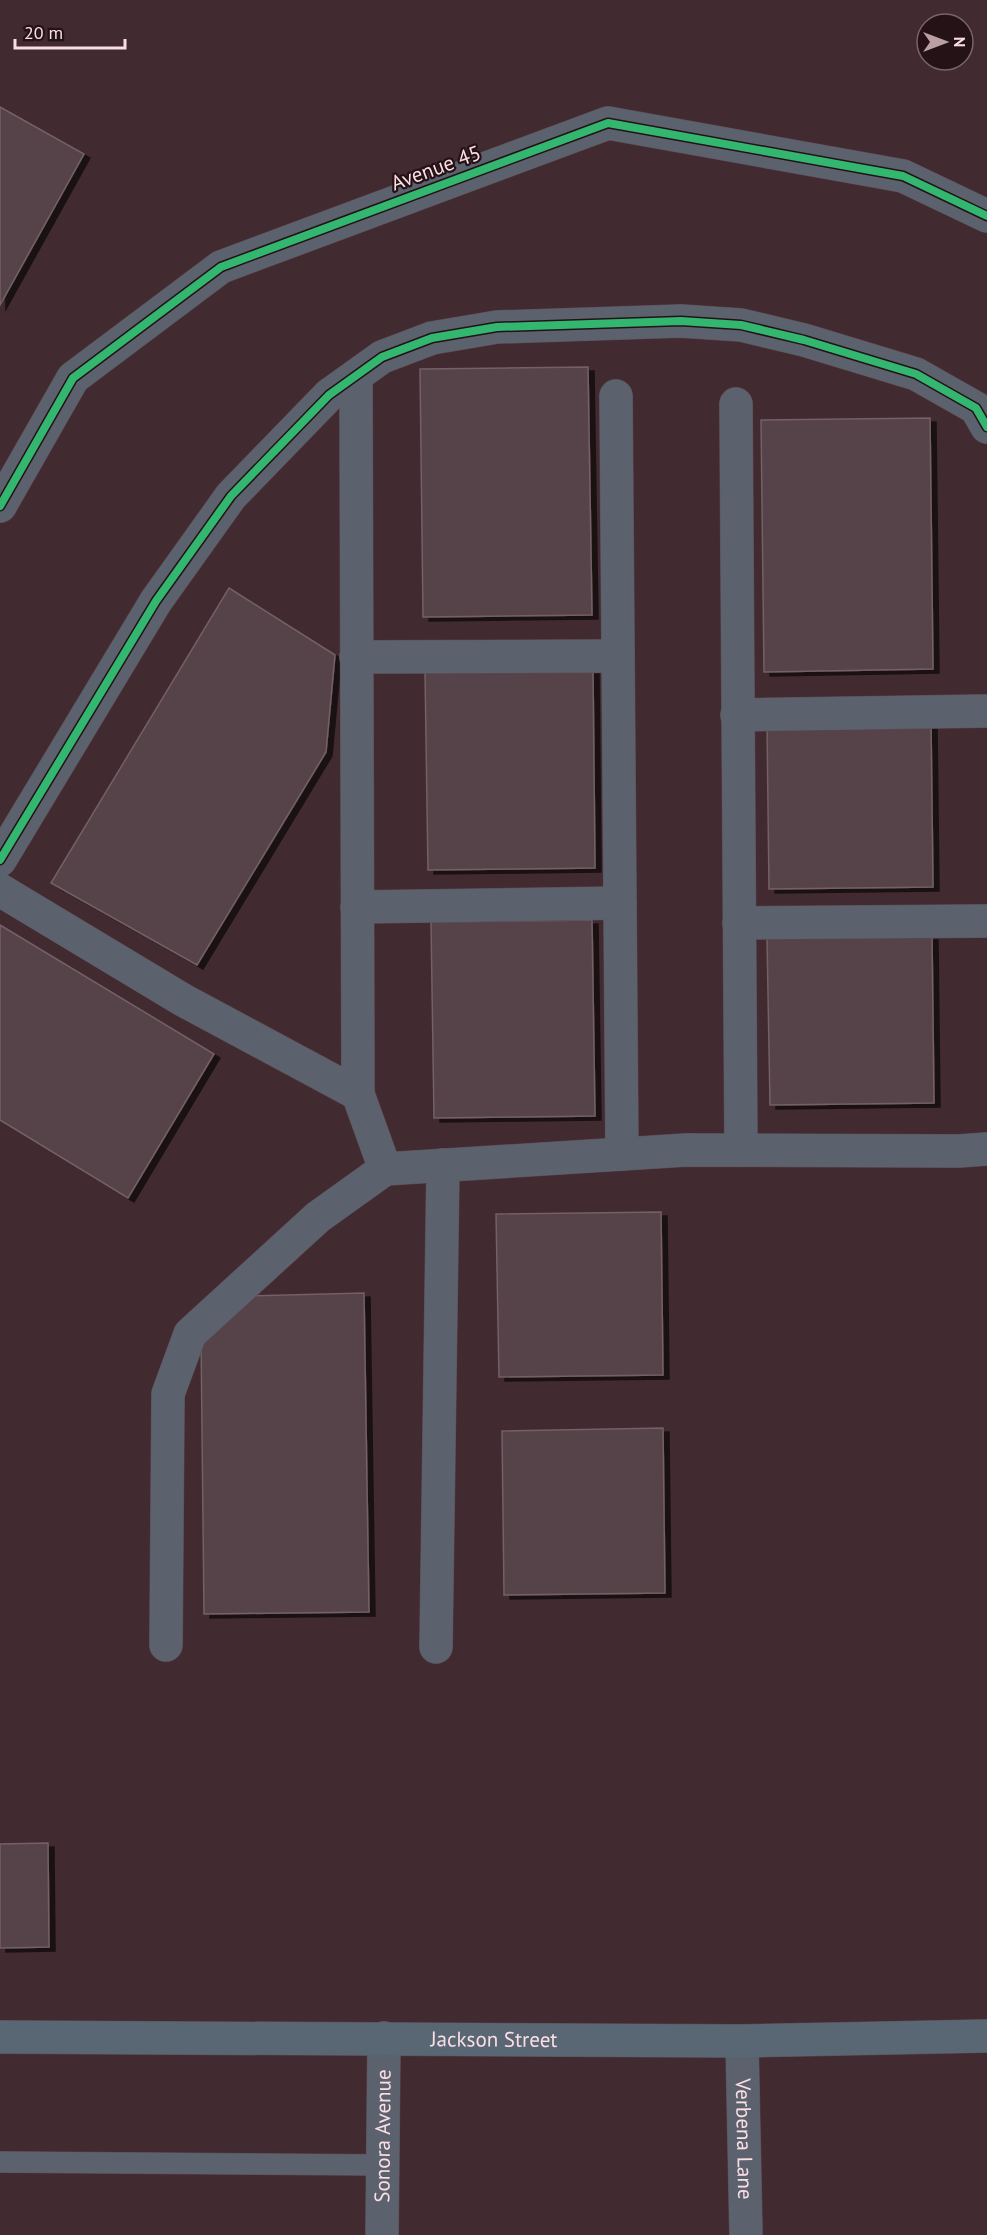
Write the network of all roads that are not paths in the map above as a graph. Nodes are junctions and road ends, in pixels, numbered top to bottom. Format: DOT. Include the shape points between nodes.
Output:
graph roads {
  1 [pos="987,216"];
  2 [pos="356,376"];
  3 [pos="616,396"];
  4 [pos="736,404"];
  5 [pos="987,427"];
  6 [pos="0,506"];
  7 [pos="618,656"];
  8 [pos="356,657"];
  9 [pos="987,711"];
  10 [pos="737,716"];
  11 [pos="0,860"];
  12 [pos="0,890"];
  13 [pos="620,903"];
  14 [pos="357,908"];
  15 [pos="987,921"];
  16 [pos="739,923"];
  17 [pos="358,1094"];
  18 [pos="987,1149"];
  19 [pos="741,1150"];
  20 [pos="622,1154"];
  21 [pos="443,1166"];
  22 [pos="385,1169"];
  23 [pos="166,1645"];
  24 [pos="436,1647"];
  25 [pos="987,2036"];
  26 [pos="0,2037"];
  27 [pos="384,2038"];
  28 [pos="742,2041"];
  29 [pos="0,2162"];
  30 [pos="382,2165"];
  31 [pos="382,2235"];
  32 [pos="746,2235"];
  1 -- 6 [label="street, Avenue 45" via="903,176 608,123 221,267 73,378"];
  2 -- 5 [label="street" via="382,357 432,338 497,327 681,321 741,326 804,340 916,374 976,408"];
  2 -- 8 [label="street"];
  2 -- 11 [label="street" via="329,394 231,496 156,601"];
  3 -- 7 [label="street"];
  4 -- 10 [label="street"];
  7 -- 8 [label="street"];
  7 -- 13 [label="street"];
  8 -- 14 [label="street"];
  9 -- 10 [label="street"];
  10 -- 16 [label="street"];
  12 -- 17 [label="street" via="183,1000"];
  13 -- 14 [label="street"];
  13 -- 20 [label="street"];
  14 -- 17 [label="street"];
  15 -- 16 [label="street"];
  16 -- 19 [label="street"];
  17 -- 22 [label="street"];
  18 -- 19 [label="street"];
  19 -- 20 [label="street"];
  20 -- 21 [label="street"];
  21 -- 22 [label="street"];
  21 -- 24 [label="street"];
  22 -- 23 [label="street" via="318,1217 190,1334 168,1394"];
  25 -- 28 [label="main road, Jackson Street"];
  26 -- 27 [label="main road, Jackson Street"];
  27 -- 28 [label="main road, Jackson Street"];
  27 -- 30 [label="street, Sonora Avenue"];
  28 -- 32 [label="street, Verbena Lane"];
  29 -- 30 [label="lane"];
  30 -- 31 [label="street, Sonora Avenue"];
}
